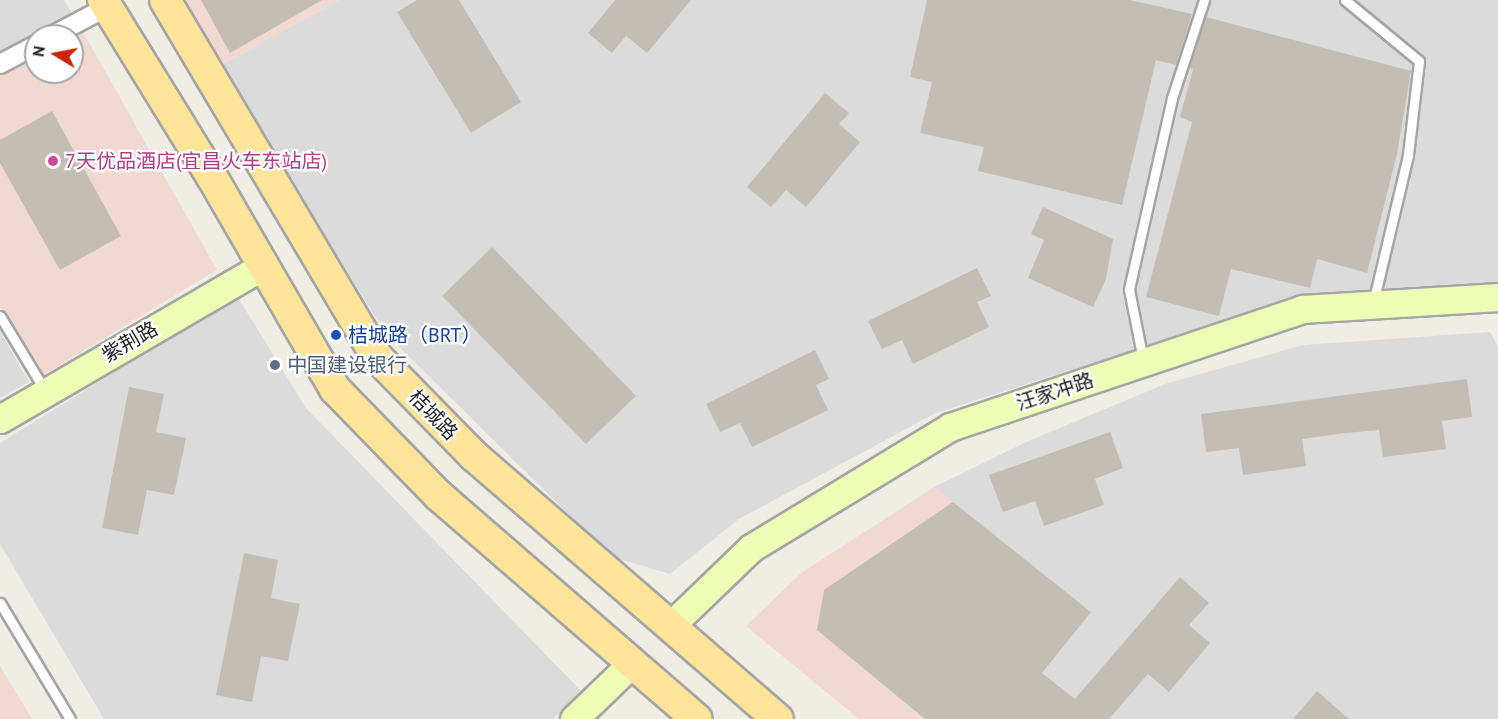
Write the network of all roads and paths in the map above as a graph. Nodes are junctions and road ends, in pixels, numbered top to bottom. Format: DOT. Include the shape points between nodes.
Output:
graph roads {
  1 [pos="165,0"];
  2 [pos="1204,0"];
  3 [pos="1345,0"];
  4 [pos="105,3"];
  5 [pos="71,24"];
  6 [pos="24,51"];
  7 [pos="0,64"];
  8 [pos="261,267"];
  9 [pos="1498,297"];
  10 [pos="1372,305"];
  11 [pos="0,316"];
  12 [pos="1143,362"];
  13 [pos="45,391"];
  14 [pos="0,419"];
  15 [pos="0,603"];
  16 [pos="670,626"];
  17 [pos="632,663"];
  18 [pos="70,719"];
  19 [pos="574,719"];
  20 [pos="697,719"];
  21 [pos="778,719"];
  1 -- 16 [label="main road, 桔城路" via="377,357 474,456"];
  2 -- 12 [label="lane" via="1172,98 1128,290"];
  3 -- 10 [label="lane" via="1419,61 1408,155"];
  4 -- 5 [label="street"];
  4 -- 8 [label="main road" via="212,177"];
  6 -- 7 [label="street"];
  8 -- 13 [label="street, 紫荆路"];
  8 -- 17 [label="main road" via="334,389 438,495"];
  9 -- 10 [label="street, 汪家冲路"];
  10 -- 12 [label="street, 汪家冲路" via="1303,309"];
  11 -- 13 [label="lane"];
  12 -- 16 [label="street, 汪家冲路" via="950,427 751,548"];
  13 -- 14 [label="street, 紫荆路"];
  15 -- 18 [label="lane"];
  16 -- 21 [label="main road, 桔城路"];
  17 -- 19 [label="street"];
  17 -- 20 [label="main road"];
}
